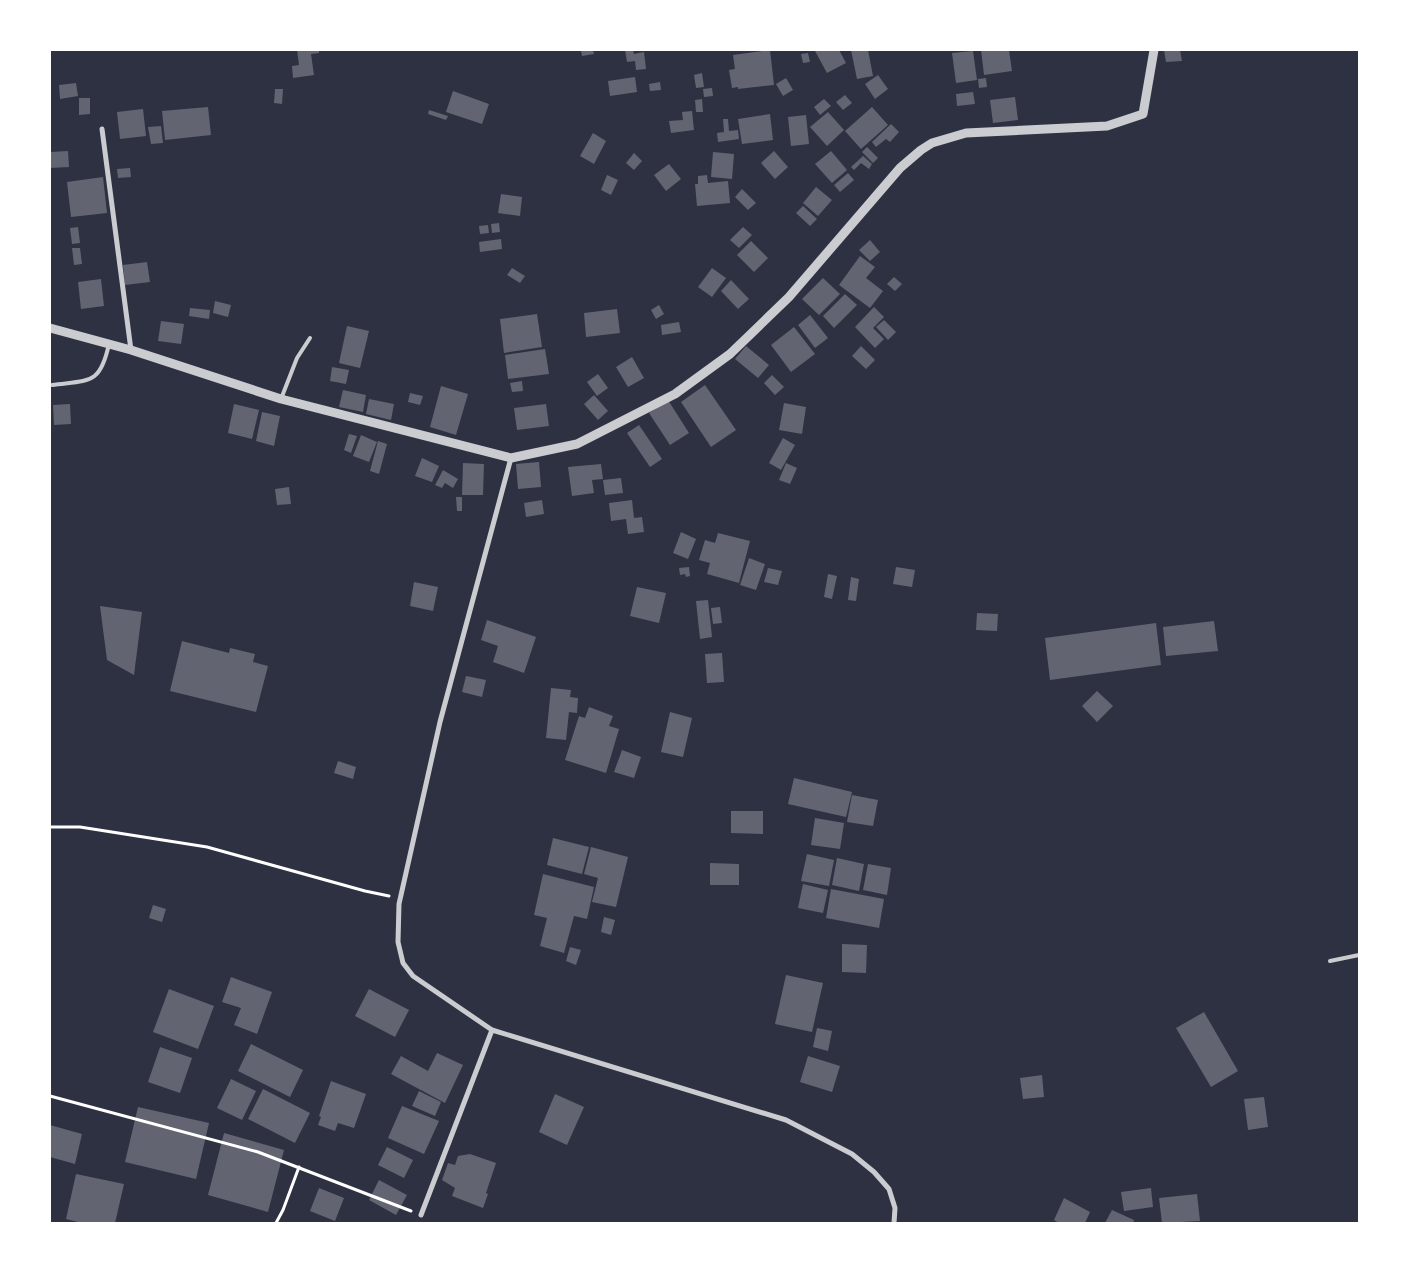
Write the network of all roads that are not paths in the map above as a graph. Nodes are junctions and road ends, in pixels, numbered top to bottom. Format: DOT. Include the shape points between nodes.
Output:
graph roads {
  1 [pos="1154,50"];
  2 [pos="102,129"];
  3 [pos="50,328"];
  4 [pos="310,338"];
  5 [pos="109,344"];
  6 [pos="131,350"];
  7 [pos="52,385"];
  8 [pos="281,399"];
  9 [pos="511,458"];
  10 [pos="1359,955"];
  11 [pos="1330,961"];
  12 [pos="492,1030"];
  13 [pos="421,1214"];
  14 [pos="894,1223"];
  1 -- 9 [label="street" via="1143,114 1107,126 966,133 932,143 900,168 789,297 730,354 675,394 577,444"];
  2 -- 6 [label="street"];
  3 -- 5 [label="street"];
  4 -- 8 [label="lane" via="297,358"];
  5 -- 6 [label="street"];
  5 -- 7 [label="lane" via="105,361 94,377"];
  6 -- 8 [label="street"];
  8 -- 9 [label="street"];
  9 -- 12 [label="street" via="440,722 400,904 398,942 403,963 413,976"];
  10 -- 11 [label="lane"];
  12 -- 13 [label="street"];
  12 -- 14 [label="street" via="786,1120 852,1154 874,1172 889,1189 895,1208"];
}
